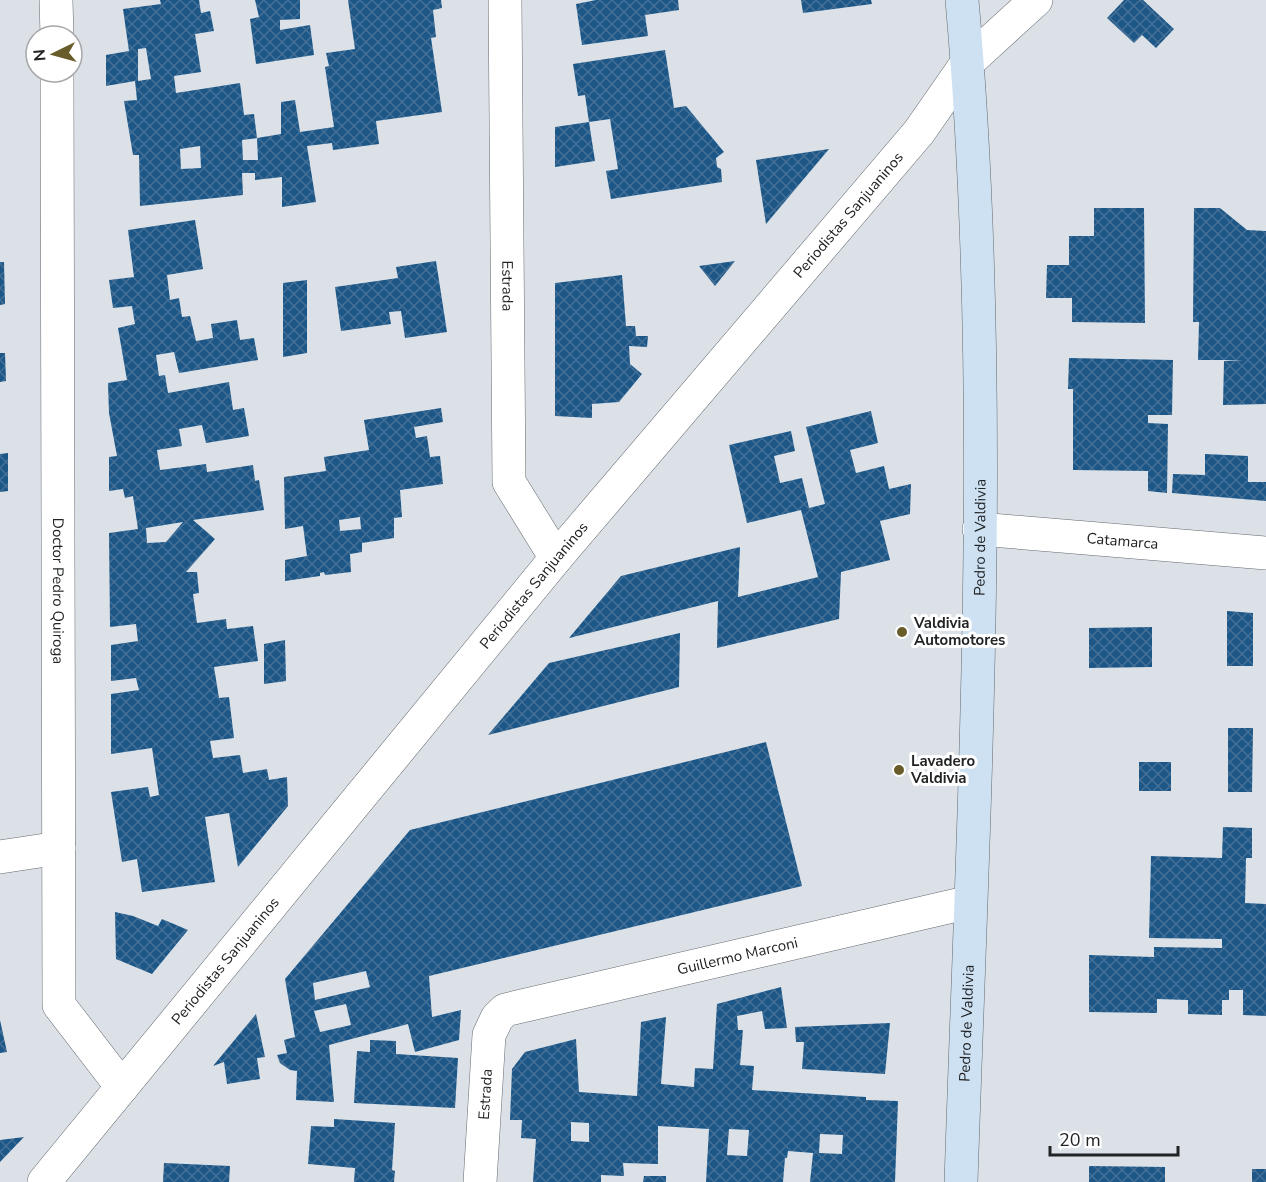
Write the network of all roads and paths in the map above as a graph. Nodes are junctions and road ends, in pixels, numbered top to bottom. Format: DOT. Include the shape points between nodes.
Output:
graph roads {
  1 [pos="56,0"];
  2 [pos="505,0"];
  3 [pos="962,0"];
  4 [pos="1036,0"];
  5 [pos="57,24"];
  6 [pos="967,63"];
  7 [pos="57,84"];
  8 [pos="979,529"];
  9 [pos="1266,553"];
  10 [pos="556,558"];
  11 [pos="59,848"];
  12 [pos="0,857"];
  13 [pos="970,902"];
  14 [pos="505,1010"];
  15 [pos="122,1087"];
  16 [pos="45,1182"];
  17 [pos="480,1182"];
  18 [pos="961,1182"];
  1 -- 5 [label="street"];
  2 -- 10 [label="street, Estrada" via="509,482"];
  3 -- 6 [label="street, Pedro de Valdivia"];
  4 -- 6 [label="street, Periodistas Sanjuaninos"];
  6 -- 8 [label="street, Pedro de Valdivia" via="978,279"];
  6 -- 10 [label="street, Periodistas Sanjuaninos" via="919,132"];
  7 -- 11 [label="street, Doctor Pedro Quiroga"];
  8 -- 9 [label="street, Catamarca"];
  8 -- 13 [label="street, Pedro de Valdivia"];
  10 -- 15 [label="street, Periodistas Sanjuaninos"];
  11 -- 12 [label="street"];
  11 -- 15 [label="street, Doctor Pedro Quiroga" via="59,1005"];
  13 -- 14 [label="street, Guillermo Marconi"];
  13 -- 18 [label="street, Pedro de Valdivia"];
  14 -- 17 [label="street, Estrada" via="489,1035"];
  15 -- 16 [label="street, Periodistas Sanjuaninos"];
}
